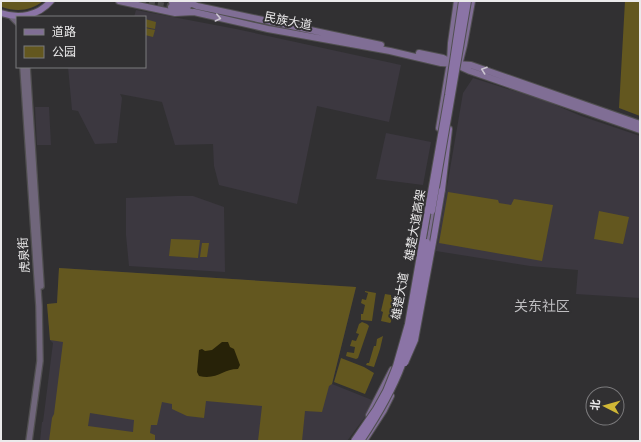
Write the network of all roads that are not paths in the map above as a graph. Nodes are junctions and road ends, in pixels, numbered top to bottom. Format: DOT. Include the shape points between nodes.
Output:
graph roads {
  1 [pos="51,1"];
  2 [pos="118,1"];
  3 [pos="186,1"];
  4 [pos="458,1"];
  5 [pos="462,1"];
  6 [pos="468,1"];
  7 [pos="472,1"];
  8 [pos="172,5"];
  9 [pos="195,9"];
  10 [pos="5,15"];
  11 [pos="29,16"];
  12 [pos="16,21"];
  13 [pos="455,64"];
  14 [pos="22,68"];
  15 [pos="27,68"];
  16 [pos="640,124"];
  17 [pos="449,129"];
  18 [pos="640,130"];
  19 [pos="392,388"];
  20 [pos="364,423"];
  21 [pos="372,429"];
  22 [pos="29,441"];
  23 [pos="33,441"];
  24 [pos="350,441"];
  25 [pos="354,441"];
  26 [pos="362,441"];
  1 -- 11 [label="highway"];
  2 -- 9 [label="main road, 民族大道" via="175,13"];
  3 -- 9 [label="main road, 民族大道"];
  4 -- 13 [label="main road, 雄楚大道" via="451,43"];
  5 -- 25 [label="highway, 雄楚大道高架, bridge" via="408,324 386,391"];
  6 -- 19 [label="highway, 雄楚大道高架, bridge" via="413,326"];
  7 -- 13 [label="main road, 雄楚大道" via="464,45"];
  8 -- 9 [label="main road"];
  9 -- 13 [label="main road, 民族大道" via="397,48 443,58"];
  10 -- 11 [label="highway"];
  10 -- 12 [label="main road"];
  16 -- 13 [label="main road, 民族大道, one-way" via="471,65"];
  13 -- 17 [label="main road, 雄楚大道"];
  13 -- 18 [label="main road, 民族大道"];
  13 -- 20 [label="main road, 雄楚大道" via="402,343 381,393"];
  14 -- 22 [label="main road, 虎泉街" via="41,340"];
  15 -- 23 [label="main road, 虎泉街" via="44,339"];
  17 -- 19 [label="highway, bridge" via="442,190 415,340"];
  17 -- 21 [label="main road, 雄楚大道" via="413,334 397,384"];
  19 -- 26 [label="highway, 雄楚大道高架, bridge"];
  20 -- 21 [label="main road" via="371,422"];
  20 -- 24 [label="main road, 雄楚大道"];
  21 -- 26 [label="main road, 雄楚大道"];
}
